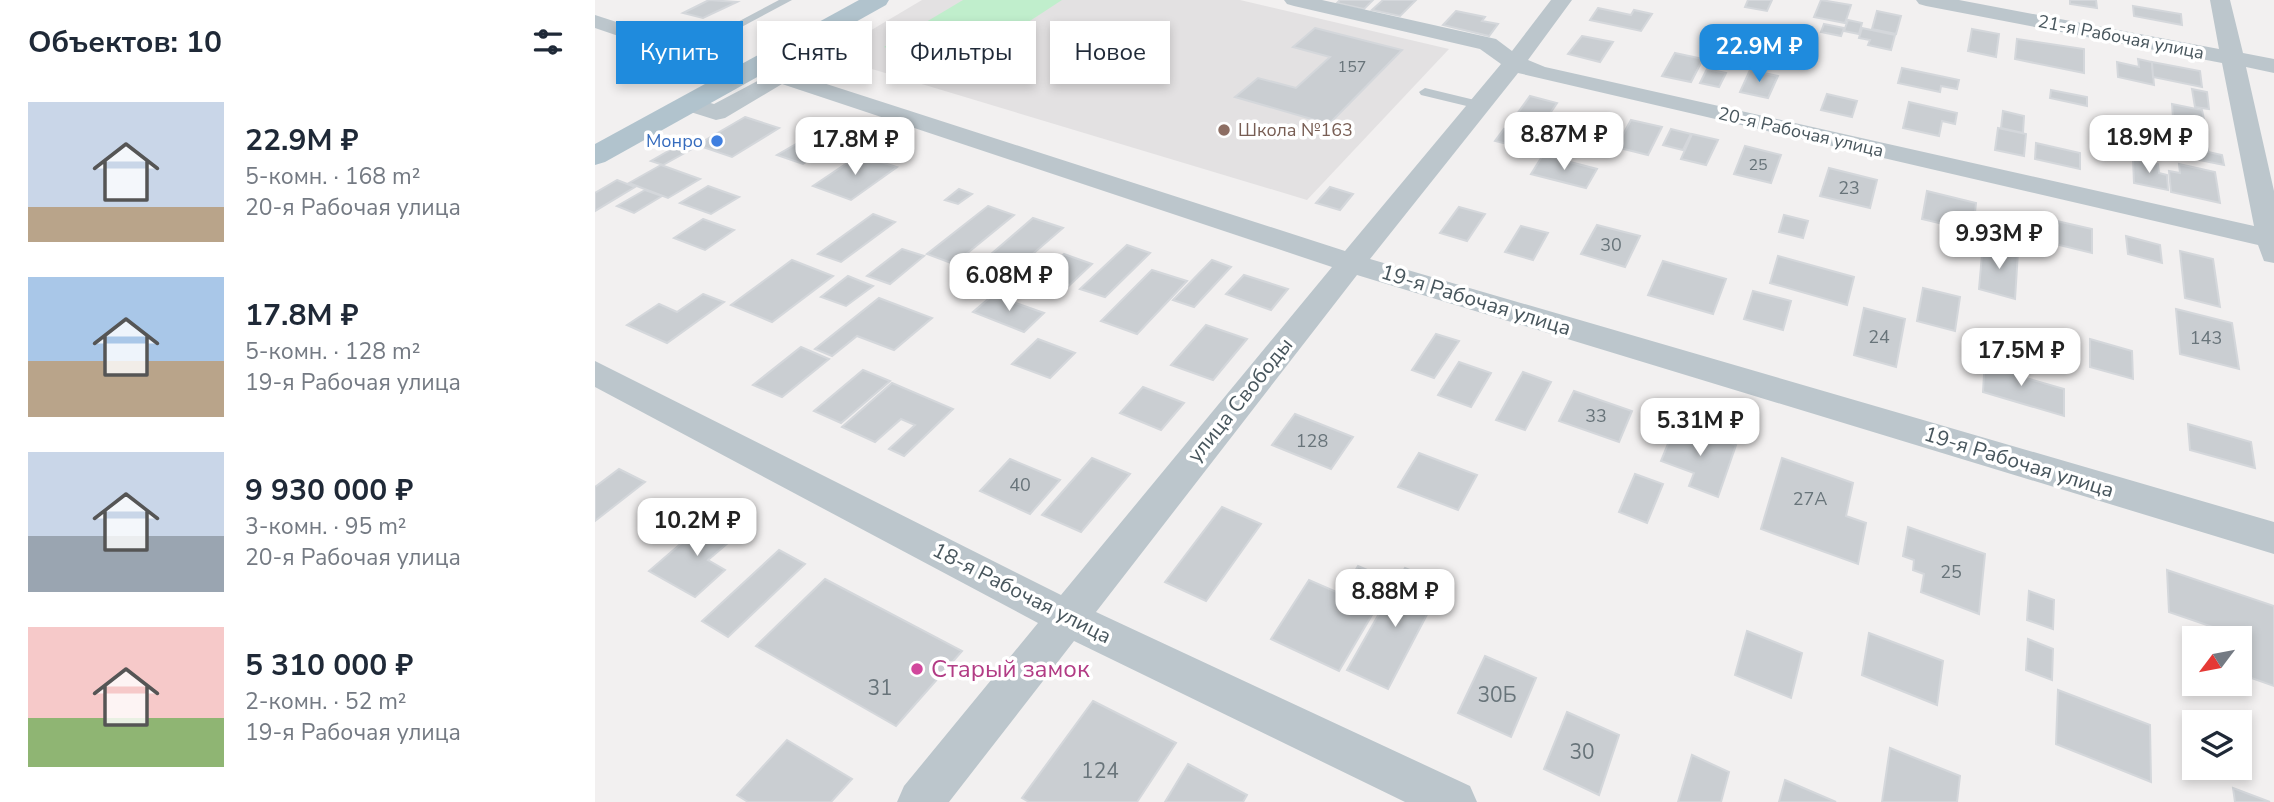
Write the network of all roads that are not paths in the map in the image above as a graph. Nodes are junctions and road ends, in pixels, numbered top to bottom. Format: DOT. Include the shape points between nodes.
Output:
graph roads {
  1 [pos="787,0"];
  2 [pos="877,0"];
  3 [pos="1294,0"];
  4 [pos="1562,0"];
  5 [pos="1926,0"];
  6 [pos="2220,0"];
  7 [pos="595,21"];
  8 [pos="743,23"];
  9 [pos="616,28"];
  10 [pos="2233,58"];
  11 [pos="1514,63"];
  12 [pos="2274,66"];
  13 [pos="743,71"];
  14 [pos="747,72"];
  15 [pos="1425,92"];
  16 [pos="689,104"];
  17 [pos="1479,105"];
  18 [pos="595,156"];
  19 [pos="2273,245"];
  20 [pos="1351,263"];
  21 [pos="595,373"];
  22 [pos="2274,538"];
  23 [pos="1066,617"];
  24 [pos="920,802"];
  25 [pos="1454,802"];
  1 -- 8 [label="lane"];
  2 -- 14 [label="main road"];
  3 -- 11 [label="street, 20-я Рабочая улица" via="1488,44"];
  4 -- 11 [label="street, улица Свободы"];
  5 -- 10 [label="street, 21-я Рабочая улица"];
  6 -- 10 [label="street"];
  7 -- 9 [label="street"];
  10 -- 12 [label="street, 21-я Рабочая улица"];
  10 -- 19 [label="street"];
  11 -- 17 [label="street, улица Свободы"];
  11 -- 19 [label="street, 20-я Рабочая улица"];
  13 -- 14 [label="street"];
  14 -- 16 [label="main road"];
  15 -- 17 [label="lane"];
  16 -- 18 [label="main road"];
  16 -- 20 [label="street, 19-я Рабочая улица" via="716,113 780,76"];
  17 -- 20 [label="street, улица Свободы"];
  20 -- 22 [label="street, 19-я Рабочая улица"];
  20 -- 23 [label="street, улица Свободы"];
  21 -- 23 [label="street, 18-я Рабочая улица"];
  23 -- 24 [label="street, улица Свободы"];
  23 -- 25 [label="street, 18-я Рабочая улица"];
}
